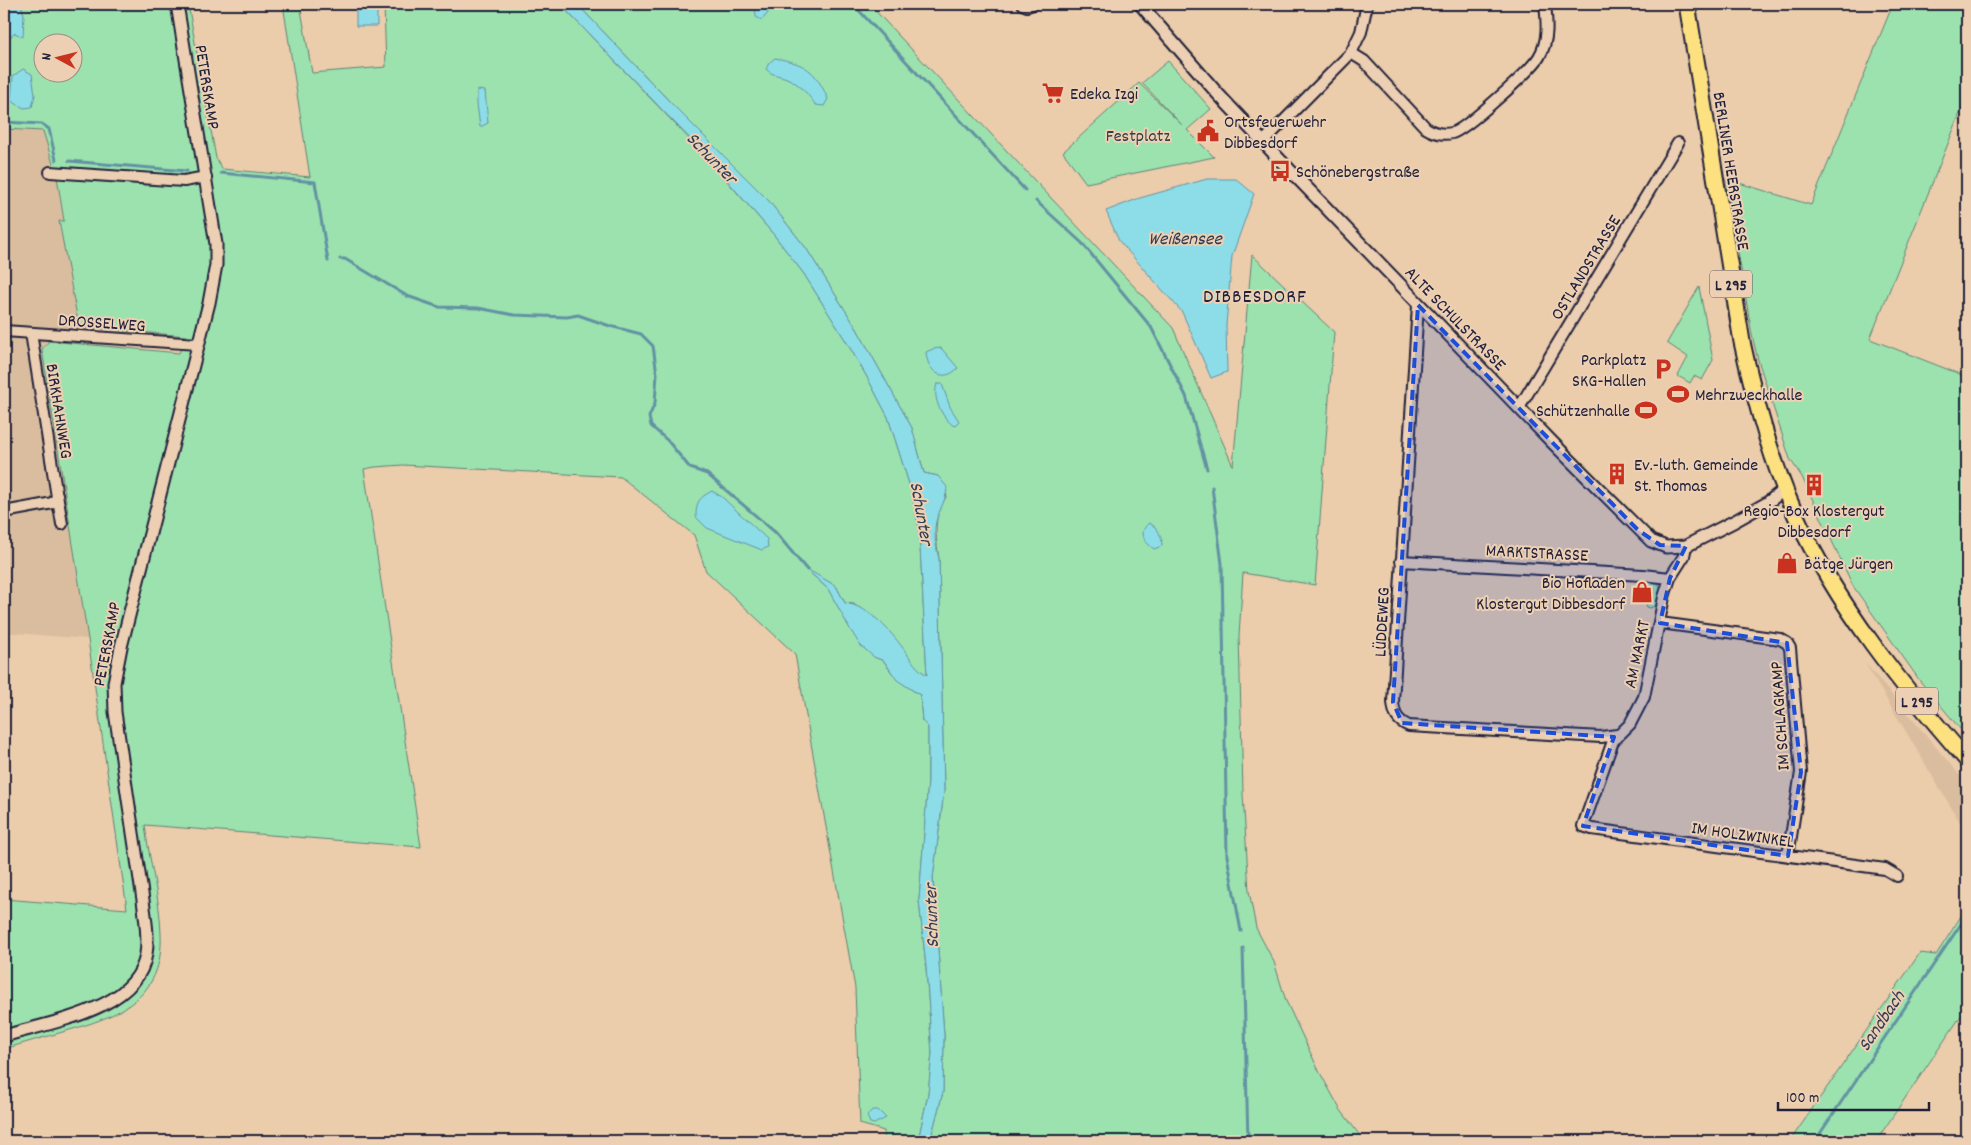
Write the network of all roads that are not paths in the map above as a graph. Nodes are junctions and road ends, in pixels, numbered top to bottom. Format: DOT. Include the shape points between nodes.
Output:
graph roads {
  1 [pos="177,4"];
  2 [pos="1022,4"];
  3 [pos="1033,4"];
  4 [pos="1140,4"];
  5 [pos="1367,4"];
  6 [pos="1545,4"];
  7 [pos="1687,4"];
  8 [pos="1351,54"];
  9 [pos="1263,142"];
  10 [pos="1678,143"];
  11 [pos="50,172"];
  12 [pos="206,177"];
  13 [pos="1418,305"];
  14 [pos="4,331"];
  15 [pos="31,333"];
  16 [pos="198,344"];
  17 [pos="1519,408"];
  18 [pos="1785,489"];
  19 [pos="57,494"];
  20 [pos="4,512"];
  21 [pos="62,524"];
  22 [pos="1686,546"];
  23 [pos="1401,561"];
  24 [pos="1670,578"];
  25 [pos="1660,622"];
  26 [pos="1617,735"];
  27 [pos="1967,760"];
  28 [pos="1583,826"];
  29 [pos="1788,856"];
  30 [pos="1897,876"];
  31 [pos="4,1036"];
  1 -- 12 [label="street, PETERSKAMP"];
  2 -- 3 [label="street"];
  4 -- 9 [label="street, ALTE SCHULSTRASSE"];
  5 -- 8 [label="street" via="1361,32"];
  6 -- 8 [label="street" via="1546,33 1538,57 1479,114 1460,130 1451,133 1433,132 1426,128 1364,61"];
  7 -- 18 [label="main road, BERLINER HEERSTRASSE / L 295" via="1734,305 1767,438"];
  8 -- 9 [label="street"];
  9 -- 13 [label="street, ALTE SCHULSTRASSE"];
  10 -- 17 [label="street, OSTLANDSTRASSE"];
  11 -- 12 [label="street" via="184,181"];
  12 -- 16 [label="street, PETERSKAMP" via="217,254 211,298"];
  13 -- 17 [label="street, ALTE SCHULSTRASSE"];
  13 -- 23 [label="street, LÜDDEWEG"];
  14 -- 15 [label="street, DROSSELWEG"];
  15 -- 16 [label="street, DROSSELWEG"];
  15 -- 19 [label="street, BIRKHAHNWEG"];
  16 -- 31 [label="street, PETERSKAMP" via="114,683 113,697 146,926 144,963 132,984 112,1000 76,1015"];
  17 -- 22 [label="street, ALTE SCHULSTRASSE" via="1646,537 1666,547"];
  18 -- 22 [label="street, ALTE SCHULSTRASSE" via="1756,509"];
  18 -- 27 [label="main road, BERLINER HEERSTRASSE / L 295" via="1809,543 1837,592 1928,716"];
  19 -- 20 [label="street" via="53,503"];
  19 -- 21 [label="street, BIRKHAHNWEG"];
  22 -- 24 [label="street, AM MARKT" via="1684,556"];
  23 -- 24 [label="street, MARKTSTRASSE"];
  23 -- 26 [label="street, LÜDDEWEG" via="1393,702 1394,712 1402,723 1409,726 1601,737"];
  24 -- 25 [label="street, AM MARKT"];
  25 -- 26 [label="street, AM MARKT" via="1644,697 1630,724"];
  25 -- 29 [label="street, IM SCHLAGKAMP" via="1780,639 1790,648 1801,772"];
  26 -- 28 [label="street, AM MARKT"];
  28 -- 29 [label="street, IM HOLZWINKEL"];
  29 -- 30 [label="street, IM HOLZWINKEL" via="1885,869"];
}
